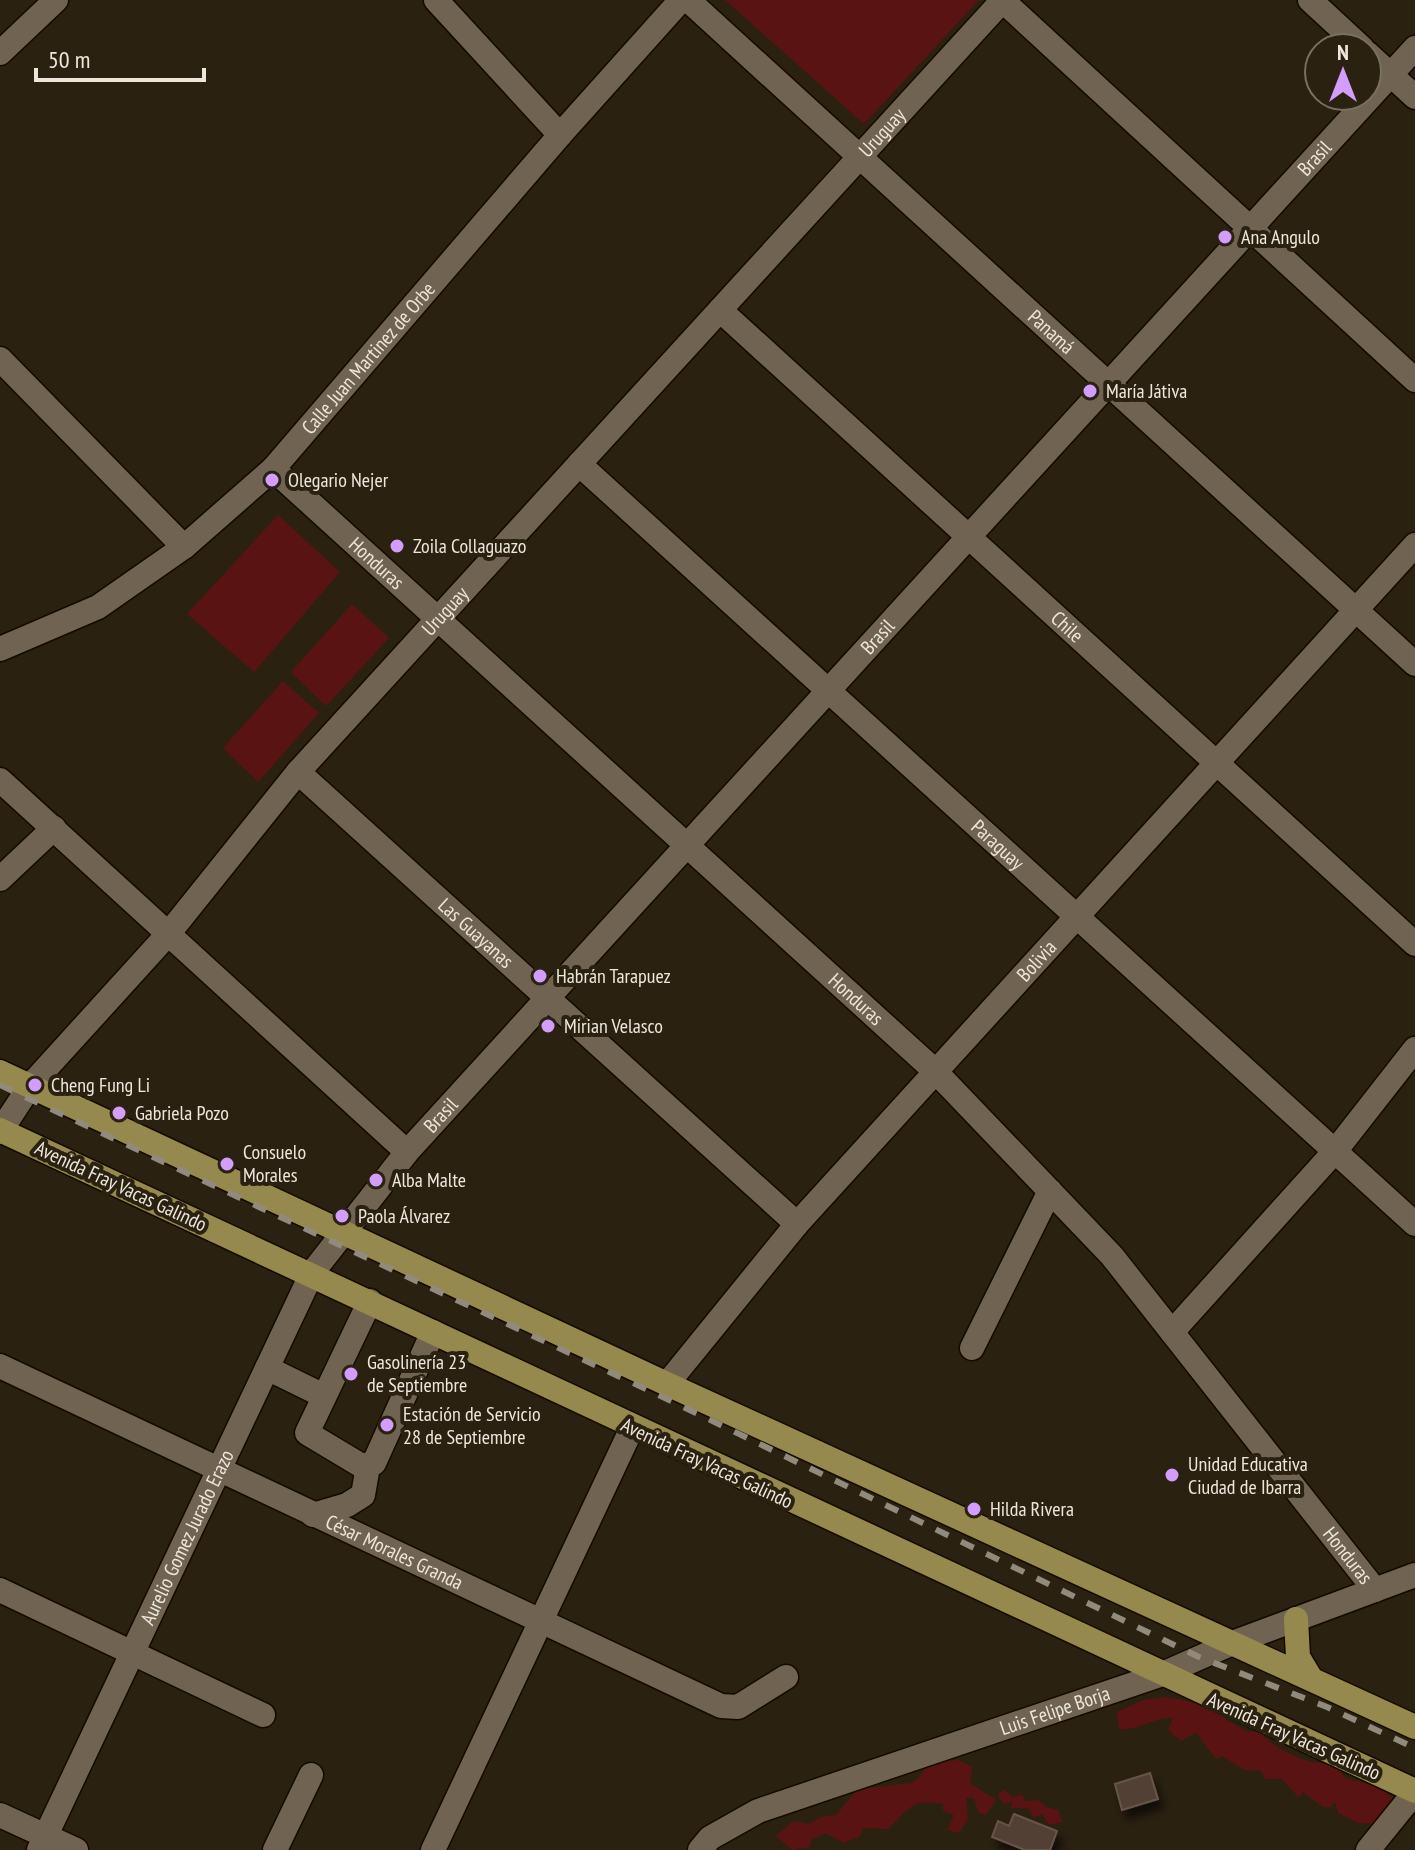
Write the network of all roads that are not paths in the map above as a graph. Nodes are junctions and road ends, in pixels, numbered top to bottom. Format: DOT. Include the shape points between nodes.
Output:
graph roads {
  1 [pos="56,0"];
  2 [pos="436,0"];
  3 [pos="681,0"];
  4 [pos="688,0"];
  5 [pos="1002,0"];
  6 [pos="1310,0"];
  7 [pos="1345,32"];
  8 [pos="1415,48"];
  9 [pos="0,53"];
  10 [pos="1383,67"];
  11 [pos="1391,74"];
  12 [pos="1415,97"];
  13 [pos="560,135"];
  14 [pos="859,156"];
  15 [pos="1250,228"];
  16 [pos="720,310"];
  17 [pos="0,359"];
  18 [pos="1415,380"];
  19 [pos="1108,383"];
  20 [pos="579,464"];
  21 [pos="273,469"];
  22 [pos="968,536"];
  23 [pos="1415,545"];
  24 [pos="184,547"];
  25 [pos="1356,610"];
  26 [pos="439,618"];
  27 [pos="0,649"];
  28 [pos="1415,664"];
  29 [pos="828,690"];
  30 [pos="1216,762"];
  31 [pos="298,772"];
  32 [pos="0,780"];
  33 [pos="54,828"];
  34 [pos="687,844"];
  35 [pos="0,879"];
  36 [pos="1075,915"];
  37 [pos="169,933"];
  38 [pos="1415,944"];
  39 [pos="547,998"];
  40 [pos="1415,1049"];
  41 [pos="935,1071"];
  42 [pos="0,1072"];
  43 [pos="30,1086"];
  44 [pos="0,1131"];
  45 [pos="1336,1150"];
  46 [pos="407,1152"];
  47 [pos="1050,1191"];
  48 [pos="797,1224"];
  49 [pos="1415,1224"];
  50 [pos="344,1231"];
  51 [pos="312,1273"];
  52 [pos="370,1301"];
  53 [pos="433,1332"];
  54 [pos="1172,1332"];
  55 [pos="972,1348"];
  56 [pos="0,1366"];
  57 [pos="267,1368"];
  58 [pos="667,1384"];
  59 [pos="324,1396"];
  60 [pos="632,1428"];
  61 [pos="368,1466"];
  62 [pos="218,1470"];
  63 [pos="313,1515"];
  64 [pos="1415,1575"];
  65 [pos="0,1590"];
  66 [pos="1375,1590"];
  67 [pos="1296,1619"];
  68 [pos="543,1623"];
  69 [pos="1235,1642"];
  70 [pos="132,1653"];
  71 [pos="1160,1675"];
  72 [pos="786,1677"];
  73 [pos="1310,1677"];
  74 [pos="263,1715"];
  75 [pos="1415,1727"];
  76 [pos="311,1775"];
  77 [pos="1415,1792"];
  78 [pos="0,1815"];
  79 [pos="42,1843"];
  80 [pos="76,1850"];
  81 [pos="275,1850"];
  82 [pos="433,1850"];
  83 [pos="700,1850"];
  84 [pos="1368,1850"];
  1 -- 9 [label="street"];
  2 -- 13 [label="street"];
  3 -- 13 [label="street, Calle Juan Martinez de Orbe"];
  4 -- 14 [label="street, Panamá"];
  5 -- 14 [label="street, Uruguay"];
  5 -- 15 [label="street"];
  6 -- 7 [label="street"];
  8 -- 11 [label="street, Brasil"];
  10 -- 11 [label="street"];
  11 -- 12 [label="street"];
  11 -- 15 [label="street, Brasil"];
  13 -- 21 [label="street, Calle Juan Martinez de Orbe"];
  14 -- 16 [label="street, Uruguay"];
  14 -- 19 [label="street, Panamá"];
  15 -- 18 [label="street"];
  15 -- 19 [label="street, Brasil"];
  16 -- 20 [label="street, Uruguay"];
  16 -- 22 [label="street, Chile"];
  17 -- 24 [label="street"];
  19 -- 22 [label="street, Brasil"];
  19 -- 25 [label="street, Panamá"];
  20 -- 26 [label="street, Uruguay"];
  20 -- 29 [label="street, Paraguay"];
  21 -- 24 [label="street, Calle Juan Martinez de Orbe"];
  21 -- 26 [label="street, Honduras"];
  22 -- 29 [label="street, Brasil"];
  22 -- 30 [label="street, Chile"];
  23 -- 25 [label="street, Bolivia"];
  24 -- 27 [label="street, Calle Juan Martinez de Orbe" via="98,607"];
  25 -- 28 [label="street, Panamá"];
  25 -- 30 [label="street, Bolivia"];
  26 -- 31 [label="street, Uruguay"];
  26 -- 34 [label="street, Honduras"];
  29 -- 34 [label="street, Brasil"];
  29 -- 36 [label="street, Paraguay"];
  30 -- 36 [label="street, Bolivia"];
  30 -- 38 [label="street, Chile"];
  31 -- 37 [label="street, Uruguay"];
  31 -- 39 [label="street, Las Guayanas"];
  32 -- 33 [label="street"];
  33 -- 35 [label="street"];
  33 -- 37 [label="street"];
  34 -- 39 [label="street, Brasil"];
  34 -- 41 [label="street, Honduras"];
  36 -- 41 [label="street, Bolivia"];
  36 -- 45 [label="street, Paraguay"];
  37 -- 43 [label="street, Uruguay"];
  37 -- 46 [label="street"];
  39 -- 46 [label="street, Brasil"];
  39 -- 48 [label="street, Las Guayanas"];
  40 -- 45 [label="street"];
  41 -- 47 [label="street, Honduras"];
  41 -- 48 [label="street, Bolivia"];
  42 -- 43 [label="main road"];
  43 -- 44 [label="street, Uruguay"];
  43 -- 50 [label="main road"];
  44 -- 51 [label="main road, Avenida Fray Vacas Galindo"];
  45 -- 49 [label="street, Paraguay"];
  45 -- 54 [label="street"];
  46 -- 50 [label="street, Brasil"];
  47 -- 54 [label="street, Honduras" via="1112,1256"];
  47 -- 55 [label="street"];
  48 -- 58 [label="street, Bolivia"];
  50 -- 51 [label="street, Aurelio Gomez Jurado Erazo"];
  50 -- 58 [label="main road"];
  51 -- 52 [label="main road, Avenida Fray Vacas Galindo"];
  51 -- 57 [label="street, Aurelio Gomez Jurado Erazo"];
  52 -- 53 [label="main road, Avenida Fray Vacas Galindo"];
  52 -- 59 [label="street"];
  53 -- 60 [label="main road, Avenida Fray Vacas Galindo"];
  53 -- 61 [label="street" via="374,1463"];
  54 -- 66 [label="street, Honduras"];
  56 -- 62 [label="street, César Morales Granda"];
  57 -- 59 [label="street"];
  57 -- 62 [label="street, Aurelio Gomez Jurado Erazo"];
  58 -- 69 [label="main road"];
  59 -- 61 [label="street" via="307,1433"];
  60 -- 68 [label="street"];
  60 -- 71 [label="main road, Avenida Fray Vacas Galindo"];
  61 -- 63 [label="street" via="363,1495"];
  62 -- 63 [label="street, César Morales Granda"];
  62 -- 70 [label="street, Aurelio Gomez Jurado Erazo"];
  63 -- 68 [label="street, César Morales Granda"];
  64 -- 66 [label="street, Luis Felipe Borja"];
  65 -- 70 [label="street"];
  66 -- 67 [label="street, Luis Felipe Borja"];
  67 -- 69 [label="street, Luis Felipe Borja"];
  67 -- 73 [label="main road" via="1298,1657"];
  68 -- 72 [label="street, César Morales Granda" via="721,1706 738,1707"];
  68 -- 82 [label="street"];
  69 -- 71 [label="street, Luis Felipe Borja"];
  69 -- 73 [label="main road"];
  70 -- 74 [label="street"];
  70 -- 79 [label="street, Aurelio Gomez Jurado Erazo"];
  71 -- 77 [label="main road, Avenida Fray Vacas Galindo"];
  71 -- 83 [label="street, Luis Felipe Borja" via="758,1811 710,1838"];
  73 -- 75 [label="main road"];
  76 -- 81 [label="street"];
  77 -- 84 [label="street"];
  78 -- 79 [label="street"];
  79 -- 80 [label="street"];
}
